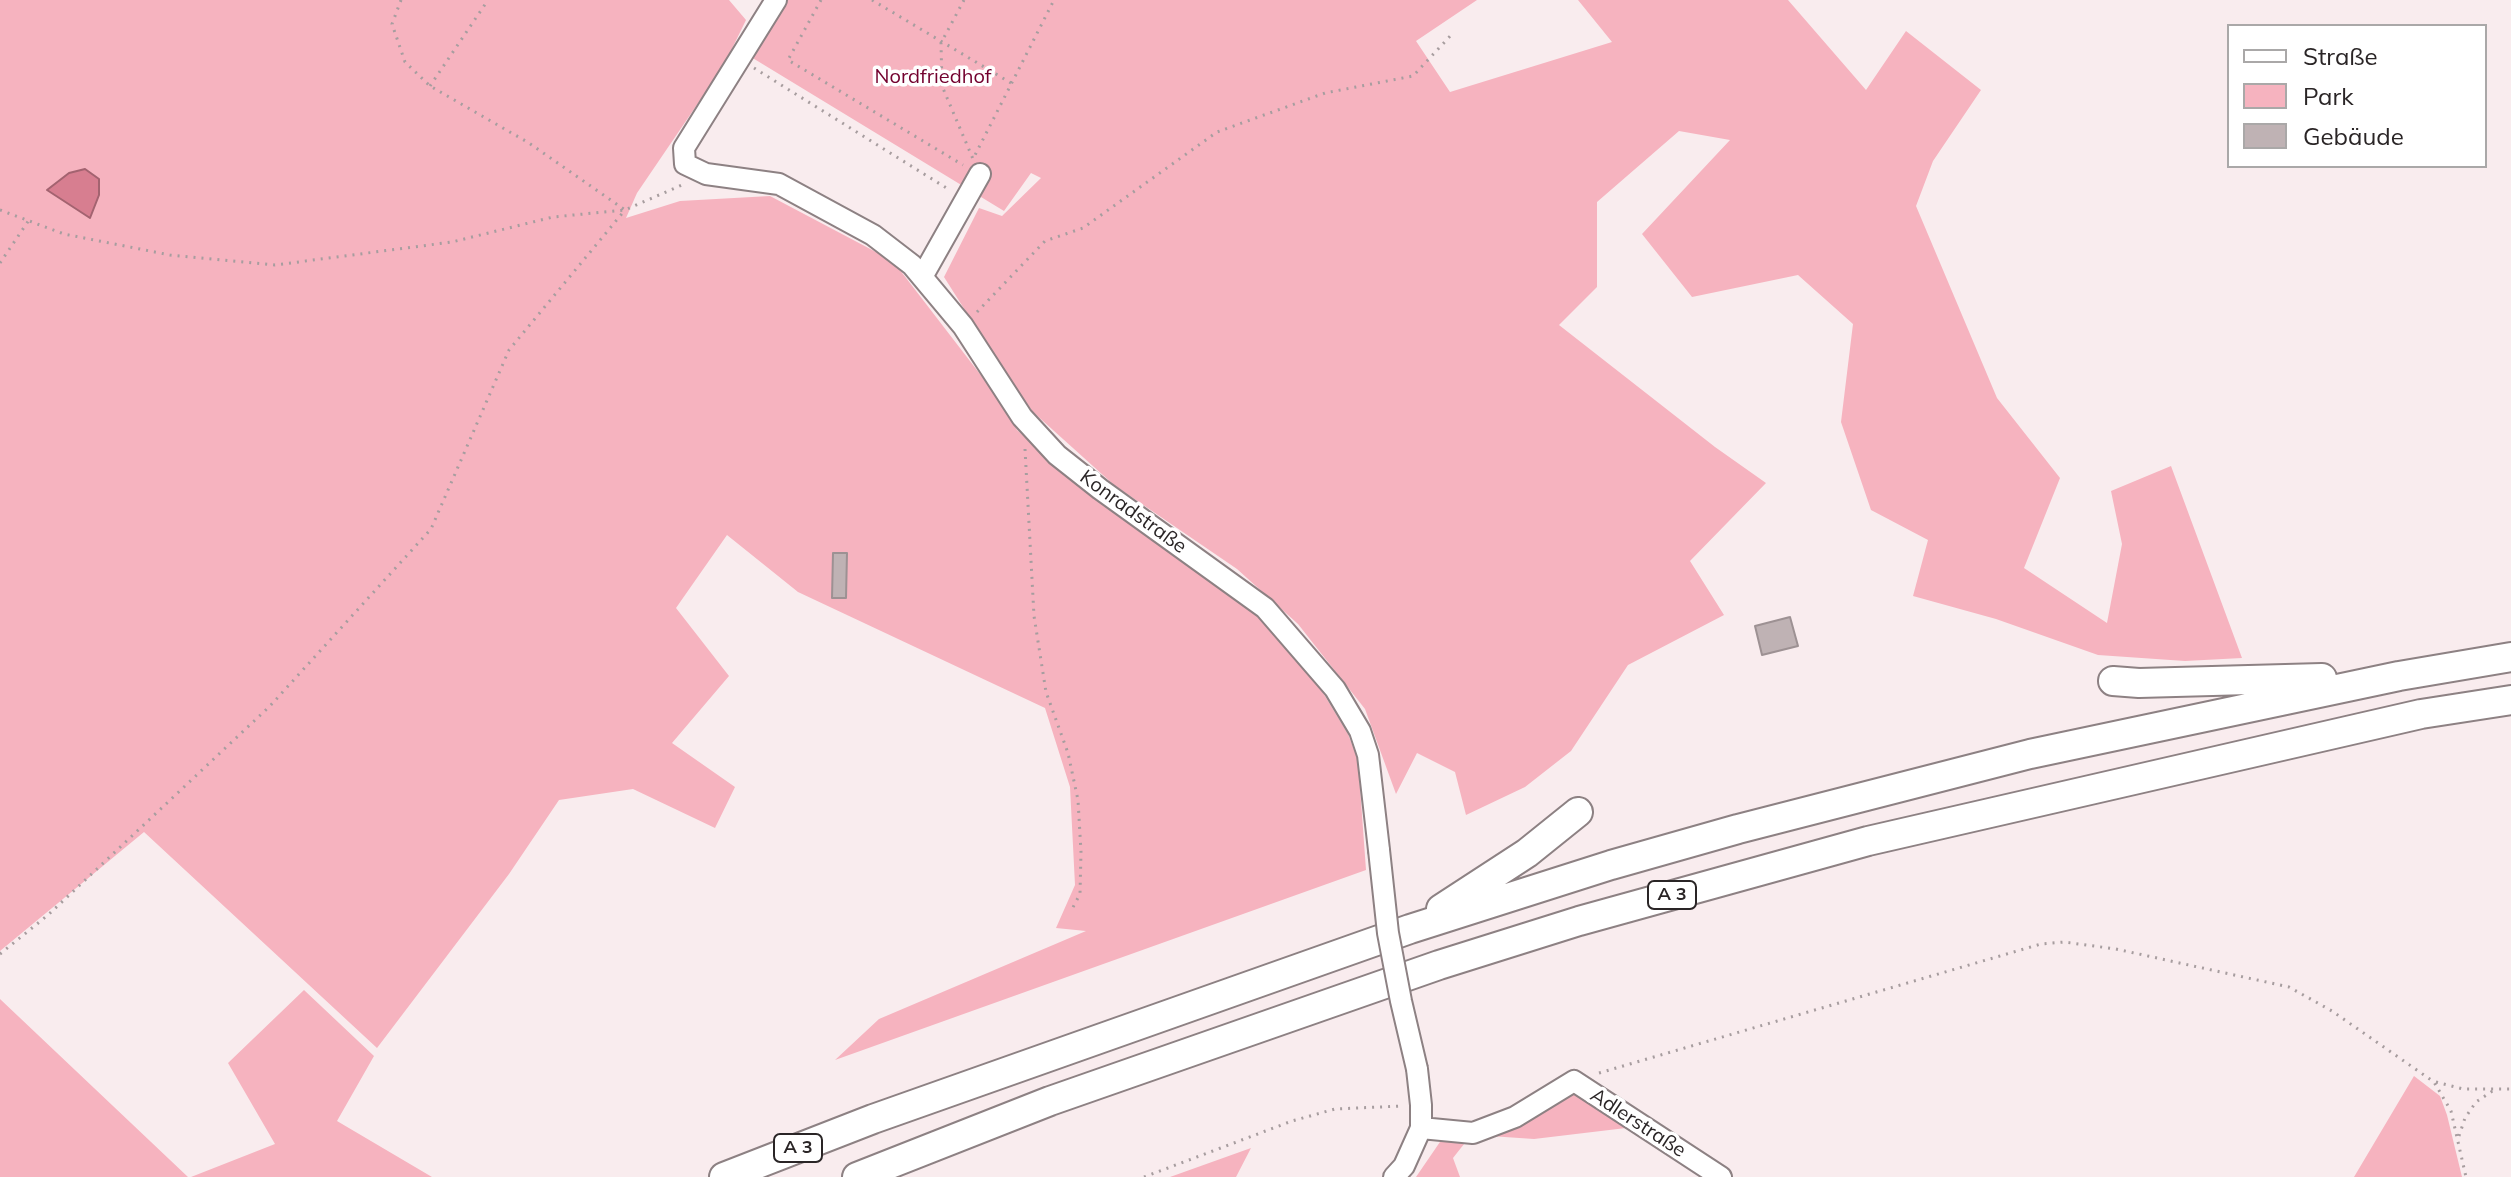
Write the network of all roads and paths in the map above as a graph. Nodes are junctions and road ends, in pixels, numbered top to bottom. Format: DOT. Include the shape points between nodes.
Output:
graph roads {
  1 [pos="401,0"];
  2 [pos="488,0"];
  3 [pos="776,0"];
  4 [pos="821,0"];
  5 [pos="872,0"];
  6 [pos="964,0"];
  7 [pos="1054,0"];
  8 [pos="1453,33"];
  9 [pos="941,43"];
  10 [pos="741,59"];
  11 [pos="1011,83"];
  12 [pos="430,86"];
  13 [pos="976,166"];
  14 [pos="706,174"];
  15 [pos="966,200"];
  16 [pos="0,210"];
  17 [pos="625,210"];
  18 [pos="29,220"];
  19 [pos="0,263"];
  20 [pos="922,277"];
  21 [pos="963,326"];
  22 [pos="1022,417"];
  23 [pos="2511,657"];
  24 [pos="2399,676"];
  25 [pos="2113,681"];
  26 [pos="2511,700"];
  27 [pos="1578,812"];
  28 [pos="1071,911"];
  29 [pos="1410,929"];
  30 [pos="0,954"];
  31 [pos="1574,1081"];
  32 [pos="2434,1082"];
  33 [pos="2511,1089"];
  34 [pos="2494,1090"];
  35 [pos="1421,1105"];
  36 [pos="1421,1128"];
  37 [pos="2458,1140"];
  38 [pos="724,1177"];
  39 [pos="857,1177"];
  40 [pos="1144,1177"];
  41 [pos="1394,1177"];
  42 [pos="1721,1177"];
  43 [pos="2466,1177"];
  1 -- 12 [label="path" via="392,24 405,62"];
  2 -- 12 [label="path"];
  3 -- 10 [label="street"];
  4 -- 13 [label="path" via="788,60 968,168"];
  5 -- 9 [label="path"];
  6 -- 9 [label="path"];
  7 -- 11 [label="path"];
  8 -- 21 [label="path" via="1413,76 1325,93 1217,132 1083,228 1045,241"];
  9 -- 11 [label="path"];
  9 -- 13 [label="path" via="942,86"];
  10 -- 14 [label="street" via="684,148 685,164"];
  10 -- 15 [label="path"];
  11 -- 13 [label="path"];
  12 -- 17 [label="path" via="529,143"];
  13 -- 15 [label="street"];
  14 -- 17 [label="path"];
  14 -- 20 [label="street, Konradstraße" via="779,184 873,235"];
  15 -- 20 [label="street"];
  16 -- 18 [label="path"];
  17 -- 18 [label="path" via="553,217 452,242 275,265 170,255 64,234"];
  17 -- 30 [label="path" via="509,350 431,529 270,706"];
  18 -- 19 [label="path"];
  20 -- 21 [label="street, Konradstraße"];
  21 -- 22 [label="street, Konradstraße"];
  22 -- 28 [label="path" via="1034,616 1046,692 1078,800 1080,894"];
  22 -- 35 [label="street, Konradstraße, bridge" via="1089,481 1265,608 1335,689 1360,731 1368,755 1388,933"];
  23 -- 24 [label="highway, A 3"];
  24 -- 25 [label="highway"];
  24 -- 29 [label="highway, A 3" via="2030,754 1843,801 1625,861"];
  26 -- 39 [label="highway, A 3" via="2421,714 1868,841 1579,921 1050,1101"];
  27 -- 29 [label="highway" via="1527,853"];
  29 -- 38 [label="highway, A 3"];
  31 -- 32 [label="path" via="2027,948 2064,942 2289,987"];
  31 -- 36 [label="street, Adlerstraße" via="1515,1117 1473,1133"];
  31 -- 42 [label="street, Adlerstraße"];
  32 -- 34 [label="path"];
  32 -- 37 [label="path" via="2445,1096"];
  33 -- 34 [label="path"];
  34 -- 37 [label="path" via="2476,1102"];
  35 -- 36 [label="street, Konradstraße"];
  35 -- 40 [label="path" via="1335,1109"];
  36 -- 41 [label="street, Konradstraße"];
  37 -- 43 [label="path"];
}
